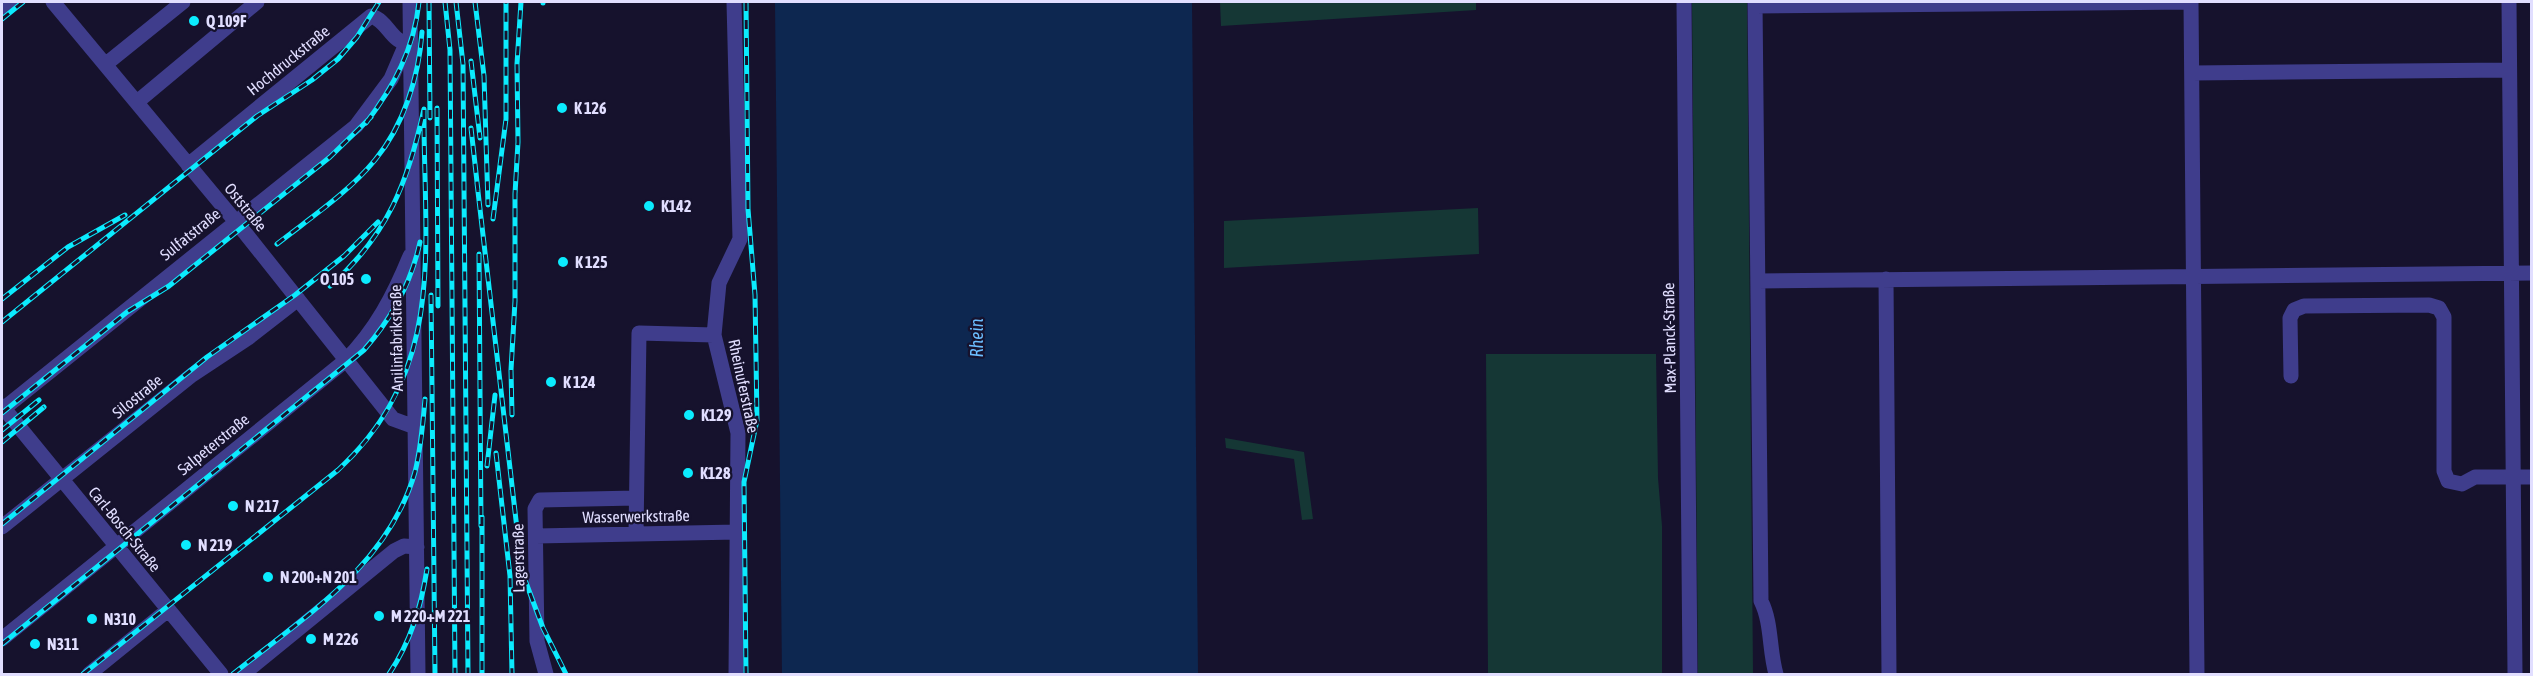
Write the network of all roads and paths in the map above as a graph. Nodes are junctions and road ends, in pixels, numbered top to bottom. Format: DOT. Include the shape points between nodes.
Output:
graph roads {
  1 [pos="12,2"];
  2 [pos="53,2"];
  3 [pos="183,2"];
  4 [pos="257,2"];
  5 [pos="411,2"];
  6 [pos="734,2"];
  7 [pos="1684,2"];
  8 [pos="2191,2"];
  9 [pos="2509,2"];
  10 [pos="1755,4"];
  11 [pos="2,10"];
  12 [pos="409,44"];
  13 [pos="106,64"];
  14 [pos="2509,70"];
  15 [pos="2192,72"];
  16 [pos="136,102"];
  17 [pos="189,165"];
  18 [pos="235,221"];
  19 [pos="414,248"];
  20 [pos="2511,273"];
  21 [pos="2532,273"];
  22 [pos="2193,275"];
  23 [pos="1886,279"];
  24 [pos="1758,281"];
  25 [pos="298,299"];
  26 [pos="714,335"];
  27 [pos="345,361"];
  28 [pos="2291,376"];
  29 [pos="2,408"];
  30 [pos="415,427"];
  31 [pos="2513,477"];
  32 [pos="2532,477"];
  33 [pos="62,480"];
  34 [pos="636,498"];
  35 [pos="2,527"];
  36 [pos="737,532"];
  37 [pos="636,534"];
  38 [pos="536,536"];
  39 [pos="116,546"];
  40 [pos="417,547"];
  41 [pos="168,610"];
  42 [pos="2,639"];
  43 [pos="214,672"];
  44 [pos="89,675"];
  45 [pos="243,675"];
  46 [pos="418,675"];
  47 [pos="546,675"];
  48 [pos="736,675"];
  49 [pos="1690,675"];
  50 [pos="1776,675"];
  51 [pos="1889,675"];
  52 [pos="2197,675"];
  53 [pos="2515,675"];
  1 -- 11 [label="street"];
  2 -- 13 [label="street, Oststraße"];
  3 -- 13 [label="street"];
  4 -- 16 [label="street"];
  5 -- 12 [label="street, Anilinfabrikstraße"];
  6 -- 26 [label="street, Rheinuferstraße" via="740,239 719,283"];
  7 -- 49 [label="street, Max-Planck-Straße"];
  8 -- 10 [label="street"];
  8 -- 15 [label="street"];
  9 -- 14 [label="street"];
  10 -- 24 [label="street"];
  12 -- 17 [label="street, Hochdruckstraße" via="396,40 371,16"];
  12 -- 18 [label="street, Sulfatstraße" via="391,79 356,126"];
  12 -- 19 [label="street, Anilinfabrikstraße"];
  13 -- 16 [label="street, Oststraße"];
  14 -- 15 [label="street"];
  14 -- 20 [label="street"];
  15 -- 22 [label="street"];
  16 -- 17 [label="street, Oststraße"];
  17 -- 18 [label="street, Oststraße"];
  18 -- 25 [label="street, Oststraße"];
  18 -- 29 [label="street, Sulfatstraße"];
  19 -- 27 [label="street, Salpeterstraße" via="374,329"];
  19 -- 30 [label="street, Anilinfabrikstraße"];
  20 -- 21 [label="street"];
  20 -- 22 [label="street"];
  20 -- 31 [label="street"];
  22 -- 23 [label="street"];
  22 -- 52 [label="street"];
  23 -- 24 [label="street"];
  23 -- 51 [label="street"];
  24 -- 50 [label="street" via="1761,601 1768,615 1770,653"];
  25 -- 27 [label="street, Oststraße"];
  25 -- 33 [label="street, Silostraße" via="192,375"];
  26 -- 34 [label="street" via="639,333"];
  26 -- 36 [label="street, Rheinuferstraße" via="738,433"];
  27 -- 30 [label="street, Oststraße" via="393,419"];
  27 -- 39 [label="street, Salpeterstraße"];
  28 -- 31 [label="street" via="2290,318 2294,310 2304,306 2439,308 2444,317 2444,471 2448,481 2462,484 2475,477"];
  29 -- 33 [label="street, Carl-Bosch-Straße"];
  30 -- 40 [label="street, Anilinfabrikstraße"];
  31 -- 32 [label="street"];
  31 -- 53 [label="street"];
  33 -- 35 [label="street, Silostraße"];
  33 -- 39 [label="street, Carl-Bosch-Straße"];
  34 -- 37 [label="street"];
  34 -- 38 [label="street, Lagerstraße" via="540,500 535,509"];
  36 -- 37 [label="street, Wasserwerkstraße"];
  36 -- 48 [label="street, Rheinuferstraße"];
  37 -- 38 [label="street, Wasserwerkstraße"];
  38 -- 47 [label="street, Lagerstraße" via="537,641"];
  39 -- 41 [label="street, Carl-Bosch-Straße"];
  39 -- 42 [label="street, Salpeterstraße"];
  40 -- 45 [label="street" via="404,546 394,551"];
  40 -- 46 [label="street, Anilinfabrikstraße"];
  41 -- 43 [label="street, Carl-Bosch-Straße"];
  41 -- 44 [label="street"];
}
